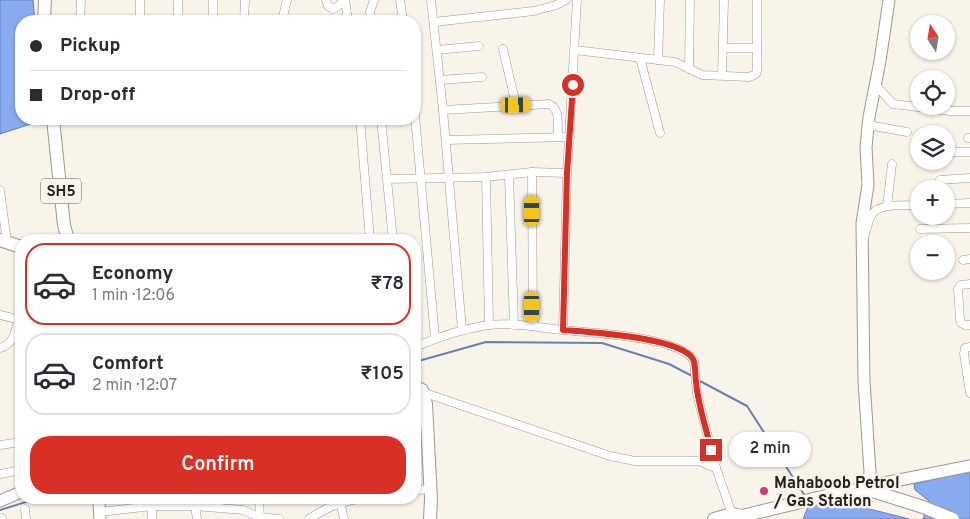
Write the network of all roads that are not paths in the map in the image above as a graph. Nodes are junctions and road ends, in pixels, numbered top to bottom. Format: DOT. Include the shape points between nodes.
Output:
graph roads {
  1 [pos="45,0"];
  2 [pos="81,0"];
  3 [pos="140,0"];
  4 [pos="178,0"];
  5 [pos="213,0"];
  6 [pos="245,0"];
  7 [pos="286,0"];
  8 [pos="326,0"];
  9 [pos="374,0"];
  10 [pos="400,0"];
  11 [pos="431,0"];
  12 [pos="566,0"];
  13 [pos="577,0"];
  14 [pos="660,0"];
  15 [pos="690,0"];
  16 [pos="724,0"];
  17 [pos="757,0"];
  18 [pos="888,0"];
  19 [pos="345,1"];
  20 [pos="44,15"];
  21 [pos="80,15"];
  22 [pos="140,15"];
  23 [pos="178,15"];
  24 [pos="213,15"];
  25 [pos="244,15"];
  26 [pos="283,15"];
  27 [pos="347,15"];
  28 [pos="370,15"];
  29 [pos="402,15"];
  30 [pos="434,22"];
  31 [pos="479,46"];
  32 [pos="723,48"];
  33 [pos="757,48"];
  34 [pos="503,49"];
  35 [pos="437,50"];
  36 [pos="575,50"];
  37 [pos="640,58"];
  38 [pos="658,60"];
  39 [pos="689,68"];
  40 [pos="722,75"];
  41 [pos="482,77"];
  42 [pos="440,80"];
  43 [pos="875,84"];
  44 [pos="516,105"];
  45 [pos="443,110"];
  46 [pos="970,111"];
  47 [pos="54,125"];
  48 [pos="360,125"];
  49 [pos="383,125"];
  50 [pos="416,125"];
  51 [pos="868,125"];
  52 [pos="907,132"];
  53 [pos="660,133"];
  54 [pos="558,137"];
  55 [pos="570,138"];
  56 [pos="446,140"];
  57 [pos="955,152"];
  58 [pos="970,152"];
  59 [pos="892,164"];
  60 [pos="532,172"];
  61 [pos="567,173"];
  62 [pos="509,175"];
  63 [pos="486,177"];
  64 [pos="388,178"];
  65 [pos="421,178"];
  66 [pos="449,178"];
  67 [pos="970,178"];
  68 [pos="940,180"];
  69 [pos="0,190"];
  70 [pos="970,203"];
  71 [pos="955,204"];
  72 [pos="910,205"];
  73 [pos="887,206"];
  74 [pos="970,228"];
  75 [pos="920,229"];
  76 [pos="66,234"];
  77 [pos="370,234"];
  78 [pos="393,234"];
  79 [pos="2,243"];
  80 [pos="862,244"];
  81 [pos="15,246"];
  82 [pos="15,250"];
  83 [pos="970,284"];
  84 [pos="0,316"];
  85 [pos="15,319"];
  86 [pos="489,325"];
  87 [pos="514,325"];
  88 [pos="970,325"];
  89 [pos="532,326"];
  90 [pos="462,330"];
  91 [pos="563,330"];
  92 [pos="15,333"];
  93 [pos="435,338"];
  94 [pos="421,344"];
  95 [pos="970,347"];
  96 [pos="0,348"];
  97 [pos="969,382"];
  98 [pos="421,390"];
  99 [pos="970,393"];
  100 [pos="421,397"];
  101 [pos="15,443"];
  102 [pos="0,445"];
  103 [pos="970,466"];
  104 [pos="716,468"];
  105 [pos="15,471"];
  106 [pos="0,474"];
  107 [pos="430,488"];
  108 [pos="868,489"];
  109 [pos="421,490"];
  110 [pos="15,495"];
  111 [pos="0,501"];
  112 [pos="260,504"];
  113 [pos="334,504"];
  114 [pos="340,504"];
  115 [pos="152,506"];
  116 [pos="194,506"];
  117 [pos="25,509"];
  118 [pos="234,510"];
  119 [pos="100,516"];
  120 [pos="736,517"];
  121 [pos="260,518"];
  122 [pos="26,519"];
  123 [pos="152,519"];
  124 [pos="197,519"];
  125 [pos="235,519"];
  126 [pos="279,519"];
  127 [pos="309,519"];
  128 [pos="344,519"];
  129 [pos="430,519"];
  130 [pos="714,519"];
  131 [pos="953,519"];
  1 -- 20 [label="main road"];
  2 -- 21 [label="street"];
  3 -- 22 [label="street"];
  4 -- 23 [label="street"];
  5 -- 24 [label="street"];
  6 -- 25 [label="street"];
  7 -- 26 [label="street"];
  8 -- 19 [label="street" via="333,9"];
  9 -- 28 [label="street"];
  10 -- 29 [label="street"];
  11 -- 30 [label="street"];
  12 -- 30 [label="street" via="534,11"];
  13 -- 36 [label="street"];
  14 -- 38 [label="street"];
  15 -- 39 [label="street"];
  16 -- 32 [label="street"];
  17 -- 33 [label="street"];
  18 -- 43 [label="street"];
  19 -- 27 [label="street"];
  30 -- 35 [label="street"];
  31 -- 35 [label="street"];
  32 -- 33 [label="street"];
  32 -- 40 [label="street"];
  33 -- 40 [label="street" via="757,71 753,76"];
  34 -- 44 [label="street"];
  35 -- 42 [label="street"];
  36 -- 37 [label="street"];
  36 -- 55 [label="street"];
  37 -- 38 [label="street"];
  37 -- 53 [label="street"];
  38 -- 39 [label="street"];
  39 -- 40 [label="street" via="702,75"];
  41 -- 42 [label="street"];
  42 -- 45 [label="street"];
  43 -- 46 [label="street" via="893,104"];
  43 -- 51 [label="street"];
  44 -- 45 [label="street"];
  44 -- 54 [label="street" via="553,106 557,110"];
  45 -- 56 [label="street"];
  47 -- 76 [label="main road, SH5"];
  48 -- 77 [label="street"];
  49 -- 64 [label="street"];
  50 -- 65 [label="street"];
  51 -- 52 [label="street"];
  51 -- 80 [label="street" via="868,185"];
  54 -- 55 [label="street"];
  54 -- 56 [label="street"];
  55 -- 61 [label="street"];
  56 -- 66 [label="street"];
  57 -- 58 [label="street"];
  59 -- 73 [label="street"];
  60 -- 61 [label="street"];
  60 -- 62 [label="street"];
  60 -- 89 [label="street"];
  61 -- 91 [label="street"];
  62 -- 63 [label="street"];
  62 -- 87 [label="street"];
  63 -- 66 [label="street"];
  63 -- 86 [label="street"];
  64 -- 65 [label="street"];
  64 -- 78 [label="street"];
  65 -- 66 [label="street"];
  65 -- 93 [label="street"];
  66 -- 90 [label="street"];
  67 -- 68 [label="street"];
  69 -- 79 [label="street"];
  70 -- 71 [label="street"];
  72 -- 73 [label="street"];
  73 -- 80 [label="street" via="872,214"];
  74 -- 75 [label="street"];
  79 -- 81 [label="main road"];
  79 -- 82 [label="main road"];
  80 -- 108 [label="street"];
  83 -- 88 [label="street" via="958,289 961,323"];
  84 -- 85 [label="street"];
  86 -- 87 [label="street"];
  86 -- 90 [label="street"];
  87 -- 89 [label="street"];
  89 -- 91 [label="street"];
  90 -- 93 [label="street"];
  91 -- 104 [label="street" via="636,338 667,345 692,358 697,394"];
  92 -- 96 [label="street" via="7,346"];
  93 -- 94 [label="street"];
  95 -- 97 [label="street" via="965,348 964,354"];
  97 -- 99 [label="street"];
  98 -- 104 [label="street" via="610,456 636,461 699,461"];
  100 -- 107 [label="main road" via="427,420"];
  101 -- 102 [label="street"];
  103 -- 108 [label="street"];
  104 -- 120 [label="street"];
  105 -- 106 [label="street"];
  107 -- 109 [label="street"];
  107 -- 129 [label="main road"];
  108 -- 120 [label="main road"];
  108 -- 131 [label="main road"];
  110 -- 111 [label="street"];
  112 -- 121 [label="street"];
  113 -- 127 [label="street"];
  114 -- 128 [label="street"];
  115 -- 116 [label="street"];
  115 -- 119 [label="street"];
  115 -- 123 [label="street"];
  116 -- 118 [label="street"];
  116 -- 124 [label="street"];
  117 -- 122 [label="street"];
  118 -- 121 [label="street"];
  118 -- 125 [label="street"];
  120 -- 130 [label="main road"];
  121 -- 126 [label="street"];
}
